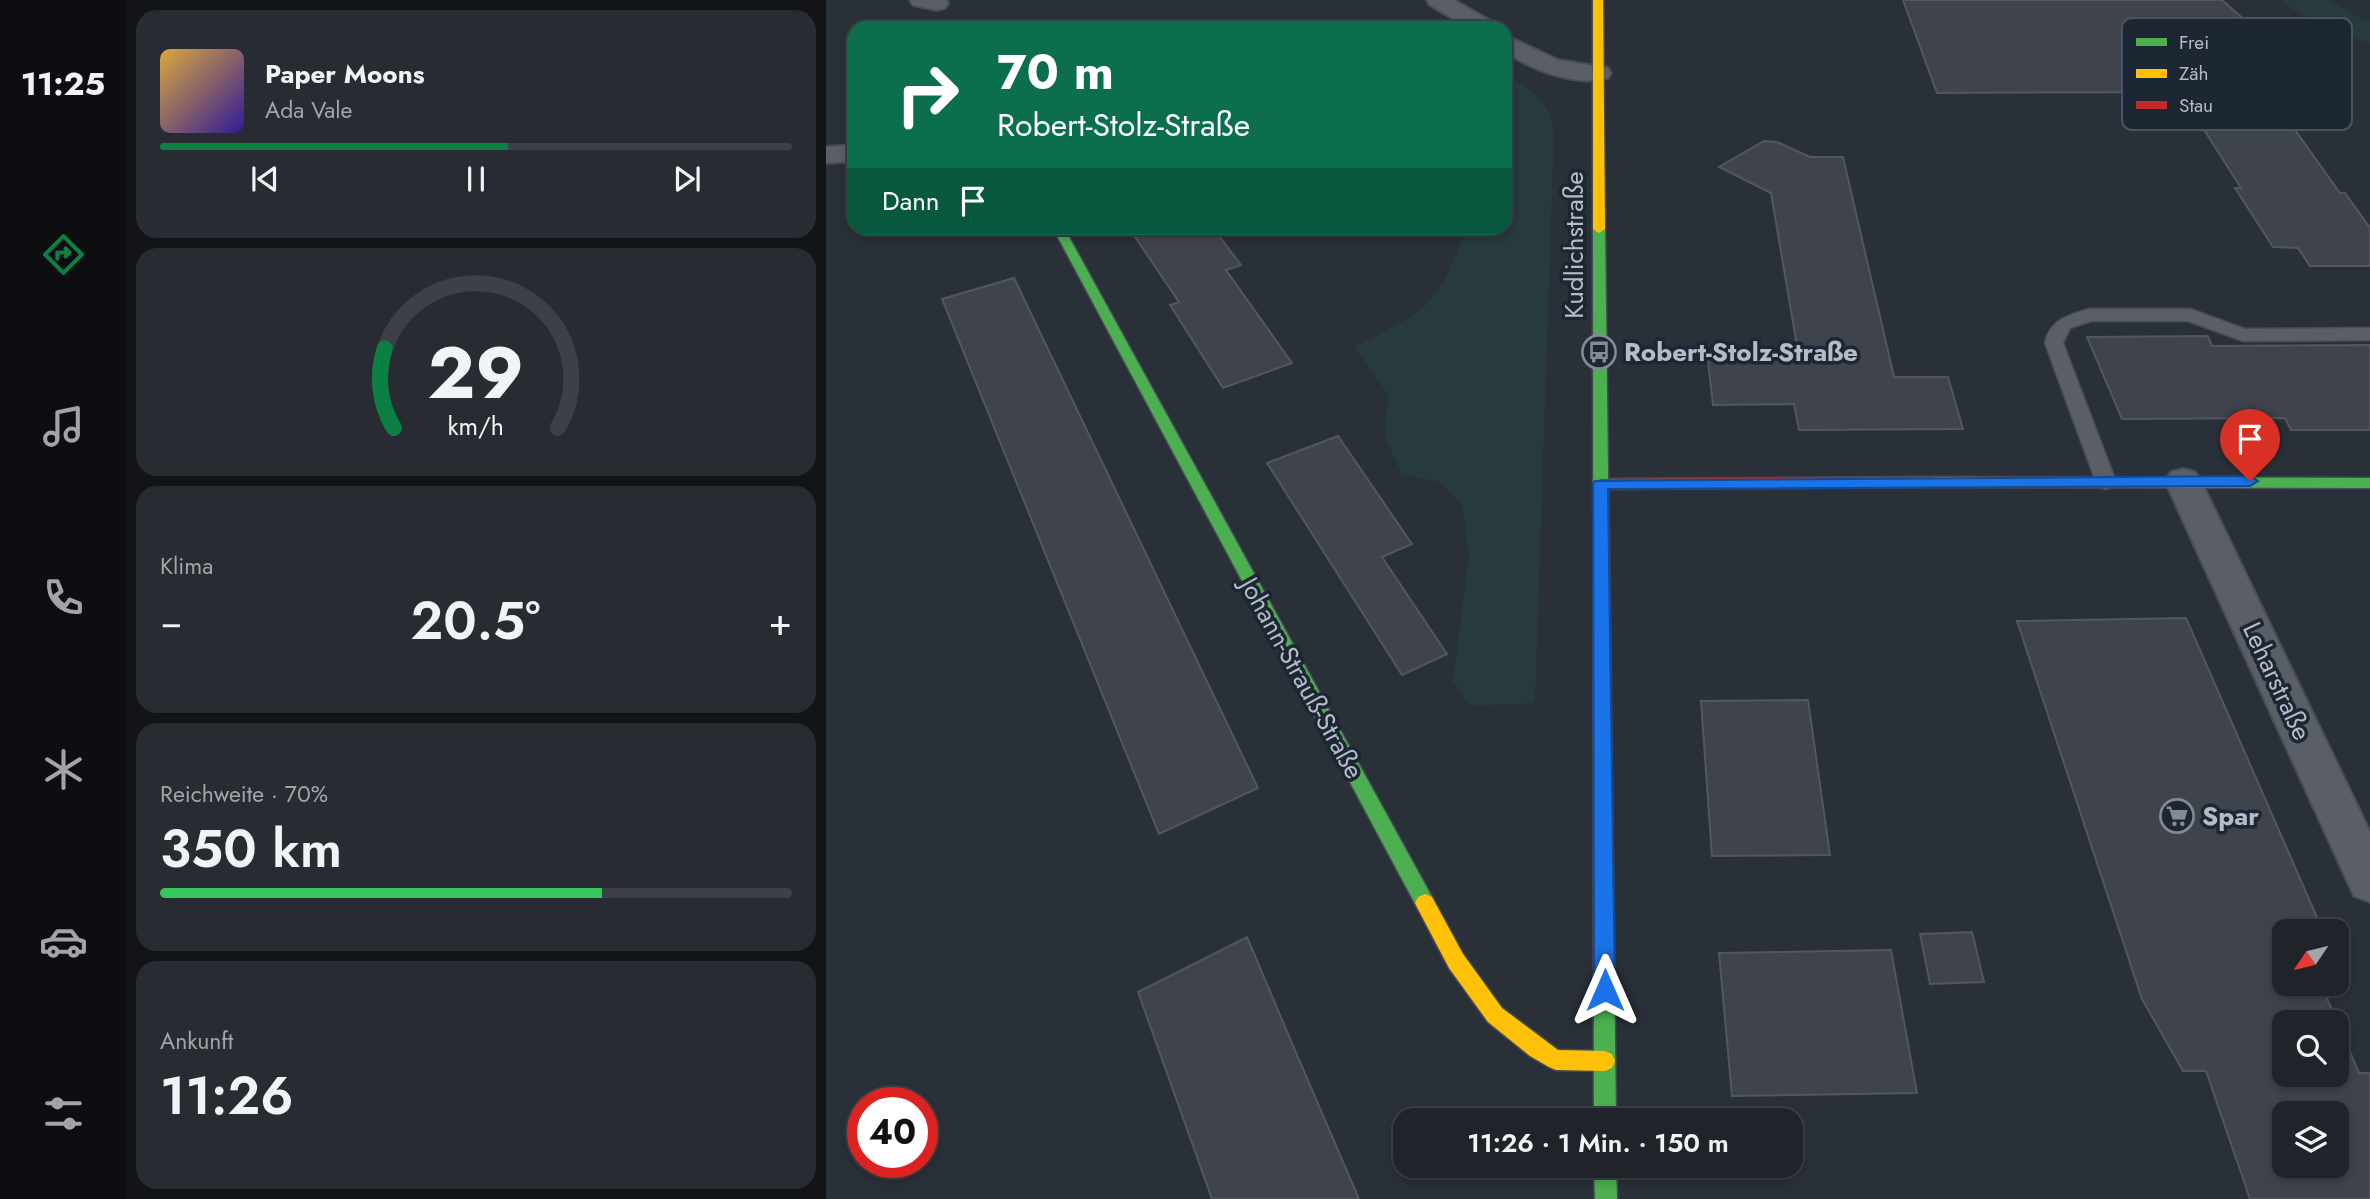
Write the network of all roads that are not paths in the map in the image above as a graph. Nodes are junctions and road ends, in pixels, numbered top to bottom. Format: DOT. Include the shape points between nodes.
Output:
graph roads {
  1 [pos="1437,0"];
  2 [pos="1598,0"];
  3 [pos="1474,21"];
  4 [pos="1512,46"];
  5 [pos="1599,73"];
  6 [pos="847,154"];
  7 [pos="826,155"];
  8 [pos="1062,235"];
  9 [pos="2370,334"];
  10 [pos="2183,481"];
  11 [pos="2106,482"];
  12 [pos="2370,483"];
  13 [pos="1601,484"];
  14 [pos="2370,881"];
  15 [pos="1605,1061"];
  16 [pos="1605,1108"];
  17 [pos="1605,1178"];
  18 [pos="1606,1199"];
  1 -- 3 [label="street"];
  2 -- 5 [label="street, Kudlichstraße"];
  4 -- 5 [label="street" via="1565,72"];
  5 -- 13 [label="street, Kudlichstraße"];
  6 -- 7 [label="street"];
  8 -- 15 [label="street, Johann-Strauß-Straße" via="1456,961 1495,1015 1537,1049 1556,1060"];
  9 -- 11 [label="lane" via="2243,335 2190,314 2089,315 2063,324 2054,344"];
  10 -- 11 [label="street"];
  10 -- 12 [label="street"];
  10 -- 14 [label="street, Leharstraße"];
  11 -- 13 [label="street"];
  13 -- 15 [label="street, Kudlichstraße"];
  15 -- 16 [label="street, Kudlichstraße"];
  17 -- 18 [label="street"];
}
